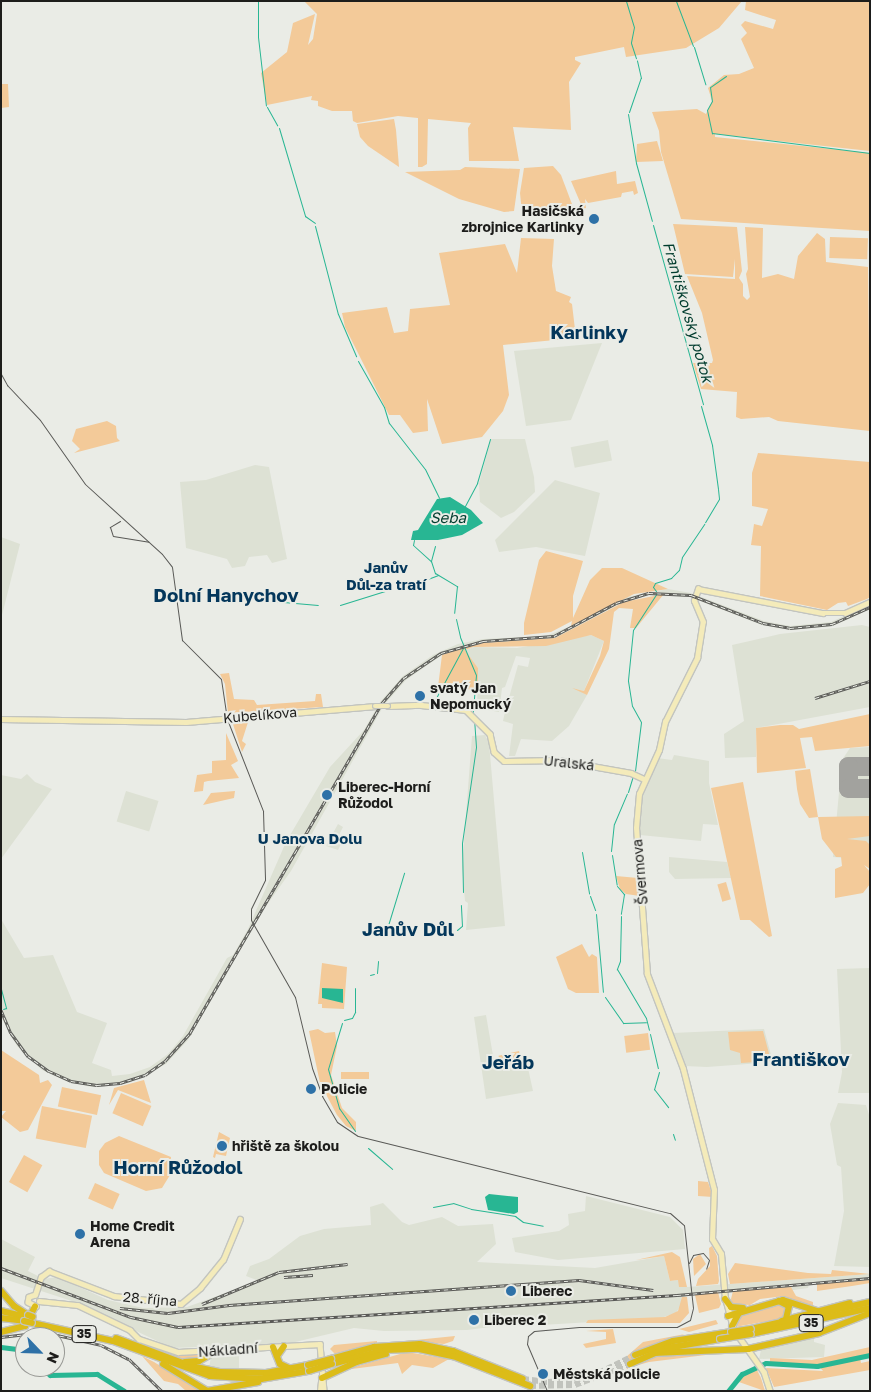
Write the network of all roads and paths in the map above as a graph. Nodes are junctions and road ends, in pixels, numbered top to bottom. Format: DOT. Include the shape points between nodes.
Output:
graph roads {
  1 [pos="870,602"];
  2 [pos="1,719"];
  3 [pos="494,752"];
  4 [pos="644,779"];
  5 [pos="240,1219"];
  6 [pos="1,1291"];
  7 [pos="35,1295"];
  8 [pos="870,1298"];
  9 [pos="725,1300"];
  10 [pos="773,1301"];
  11 [pos="870,1302"];
  12 [pos="37,1303"];
  13 [pos="749,1308"];
  14 [pos="870,1308"];
  15 [pos="1,1311"];
  16 [pos="817,1311"];
  17 [pos="870,1313"];
  18 [pos="728,1316"];
  19 [pos="1,1317"];
  20 [pos="30,1318"];
  21 [pos="786,1319"];
  22 [pos="732,1326"];
  23 [pos="753,1331"];
  24 [pos="1,1332"];
  25 [pos="720,1336"];
  26 [pos="284,1346"];
  27 [pos="273,1347"];
  28 [pos="748,1349"];
  29 [pos="220,1350"];
  30 [pos="425,1350"];
  31 [pos="198,1352"];
  32 [pos="149,1353"];
  33 [pos="653,1353"];
  34 [pos="209,1355"];
  35 [pos="635,1355"];
  36 [pos="277,1356"];
  37 [pos="178,1362"];
  38 [pos="332,1362"];
  39 [pos="630,1364"];
  40 [pos="308,1368"];
  41 [pos="292,1369"];
  42 [pos="282,1376"];
  43 [pos="322,1378"];
  44 [pos="523,1379"];
  45 [pos="530,1386"];
  46 [pos="207,1391"];
  47 [pos="320,1391"];
  48 [pos="324,1391"];
  49 [pos="770,1391"];
  1 -- 4 [label="street, Švermova" via="845,613 830,614 707,588 698,589 694,600 703,622 697,658 665,722 659,750"];
  2 -- 3 [label="street, Kubelíkova, bridge" via="186,722 421,705 466,710 490,734"];
  3 -- 4 [label="street, Uralská" via="504,761 558,760 624,771"];
  4 -- 9 [label="street, Švermova" via="636,828 647,971 683,1069 714,1190 712,1238 721,1254"];
  5 -- 7 [label="street, 28. října" via="223,1260 200,1288 181,1304 114,1296 49,1271 41,1277"];
  6 -- 20 [label="highway"];
  7 -- 12 [label="street"];
  7 -- 12 [label="street" via="29,1297 28,1302"];
  8 -- 16 [label="highway"];
  9 -- 13 [label="highway" via="731,1307"];
  9 -- 18 [label="street, Švermova"];
  10 -- 13 [label="highway"];
  10 -- 16 [label="highway" via="792,1301"];
  10 -- 21 [label="highway" via="789,1306"];
  11 -- 23 [label="highway, 35"];
  12 -- 24 [label="highway" via="25,1326"];
  12 -- 31 [label="street, Nákladní" via="78,1305 130,1330 139,1339 170,1350"];
  13 -- 18 [label="highway"];
  13 -- 22 [label="highway" via="735,1315"];
  14 -- 23 [label="highway, 35"];
  15 -- 20 [label="highway, 35"];
  16 -- 21 [label="highway"];
  17 -- 28 [label="highway" via="819,1333"];
  18 -- 22 [label="street, Švermova"];
  19 -- 20 [label="highway, 35"];
  20 -- 32 [label="highway, 35"];
  20 -- 32 [label="highway, 35" via="131,1343"];
  21 -- 23 [label="highway"];
  22 -- 28 [label="street, Švermova"];
  23 -- 25 [label="highway, 35, bridge"];
  25 -- 33 [label="highway, 35"];
  25 -- 35 [label="highway, 35" via="673,1341"];
  26 -- 27 [label="street, Nákladní"];
  26 -- 36 [label="highway"];
  26 -- 43 [label="street, Nákladní" via="320,1344"];
  27 -- 29 [label="street, Nákladní"];
  27 -- 36 [label="highway"];
  28 -- 33 [label="highway"];
  28 -- 49 [label="street, Švermova" via="761,1368"];
  29 -- 31 [label="street, Nákladní"];
  29 -- 34 [label="street"];
  30 -- 38 [label="highway, 35" via="385,1350"];
  30 -- 43 [label="highway" via="365,1359"];
  30 -- 45 [label="highway, 35" via="453,1356"];
  31 -- 34 [label="street"];
  32 -- 37 [label="highway, 35"];
  32 -- 42 [label="highway, 35" via="189,1371 218,1377 253,1379"];
  32 -- 46 [label="highway"];
  33 -- 39 [label="highway, 35"];
  34 -- 37 [label="highway" via="197,1362"];
  36 -- 41 [label="highway" via="280,1364"];
  37 -- 41 [label="highway, 35" via="232,1374"];
  38 -- 40 [label="highway, 35, bridge"];
  38 -- 44 [label="highway, 35" via="374,1347 420,1344 453,1351"];
  40 -- 41 [label="highway, 35"];
  40 -- 42 [label="highway, 35"];
  42 -- 46 [label="highway"];
  43 -- 47 [label="street"];
  43 -- 48 [label="street"];
}
